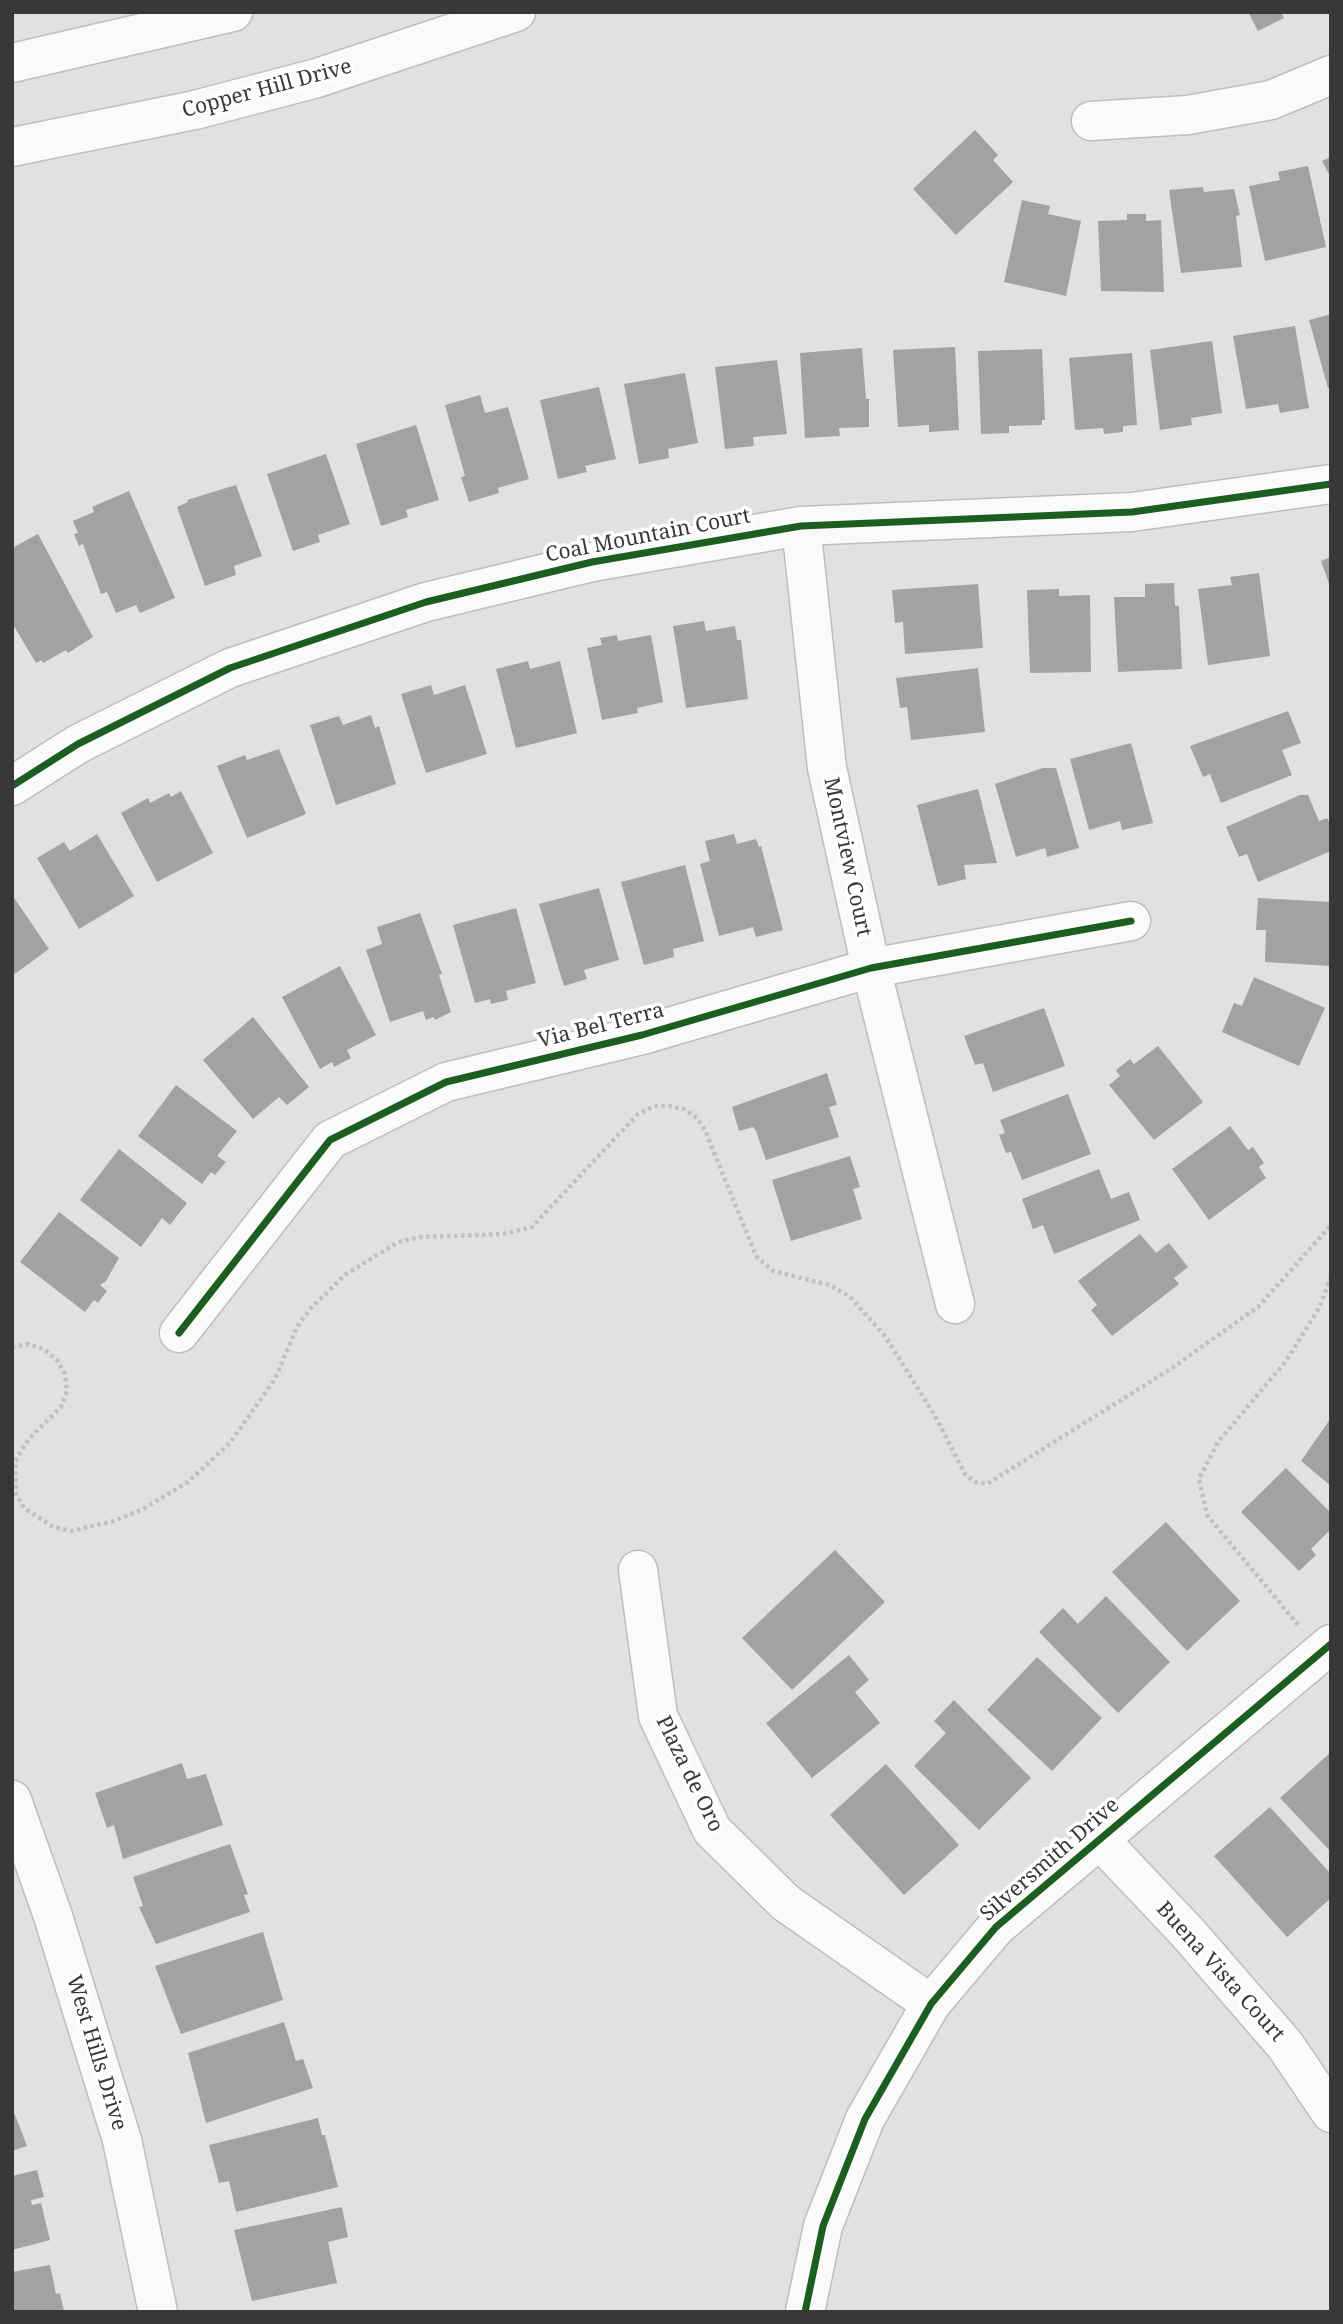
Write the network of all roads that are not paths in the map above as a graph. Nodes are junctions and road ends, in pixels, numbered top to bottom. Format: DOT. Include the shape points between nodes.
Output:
graph roads {
  1 [pos="233,12"];
  2 [pos="516,12"];
  3 [pos="12,63"];
  4 [pos="1331,75"];
  5 [pos="1091,121"];
  6 [pos="12,147"];
  7 [pos="1331,484"];
  8 [pos="801,526"];
  9 [pos="12,786"];
  10 [pos="1130,921"];
  11 [pos="871,968"];
  12 [pos="955,1304"];
  13 [pos="179,1333"];
  14 [pos="638,1570"];
  15 [pos="1326,1649"];
  16 [pos="12,1800"];
  17 [pos="1099,1839"];
  18 [pos="931,2004"];
  19 [pos="1331,2113"];
  20 [pos="158,2312"];
  21 [pos="804,2312"];
  1 -- 3 [label="street"];
  2 -- 6 [label="street, Copper Hill Drive" via="317,78 195,110"];
  4 -- 5 [label="street" via="1271,100 1188,115"];
  7 -- 8 [label="street, Coal Mountain Court" via="1132,512"];
  8 -- 9 [label="street, Coal Mountain Court" via="592,562 426,602 230,668 78,744"];
  8 -- 11 [label="street, Montview Court" via="827,768"];
  10 -- 11 [label="street, Via Bel Terra"];
  11 -- 12 [label="street, Montview Court"];
  11 -- 13 [label="street, Via Bel Terra" via="642,1034 446,1082 330,1140"];
  14 -- 18 [label="street, Plaza de Oro" via="658,1716 712,1830 786,1903"];
  15 -- 17 [label="street, Silversmith Drive"];
  16 -- 20 [label="street, West Hills Drive" via="122,2140"];
  17 -- 18 [label="street, Silversmith Drive" via="996,1927"];
  17 -- 19 [label="street, Buena Vista Court" via="1285,2045"];
  18 -- 21 [label="street, Silversmith Drive" via="865,2119 823,2226"];
}
